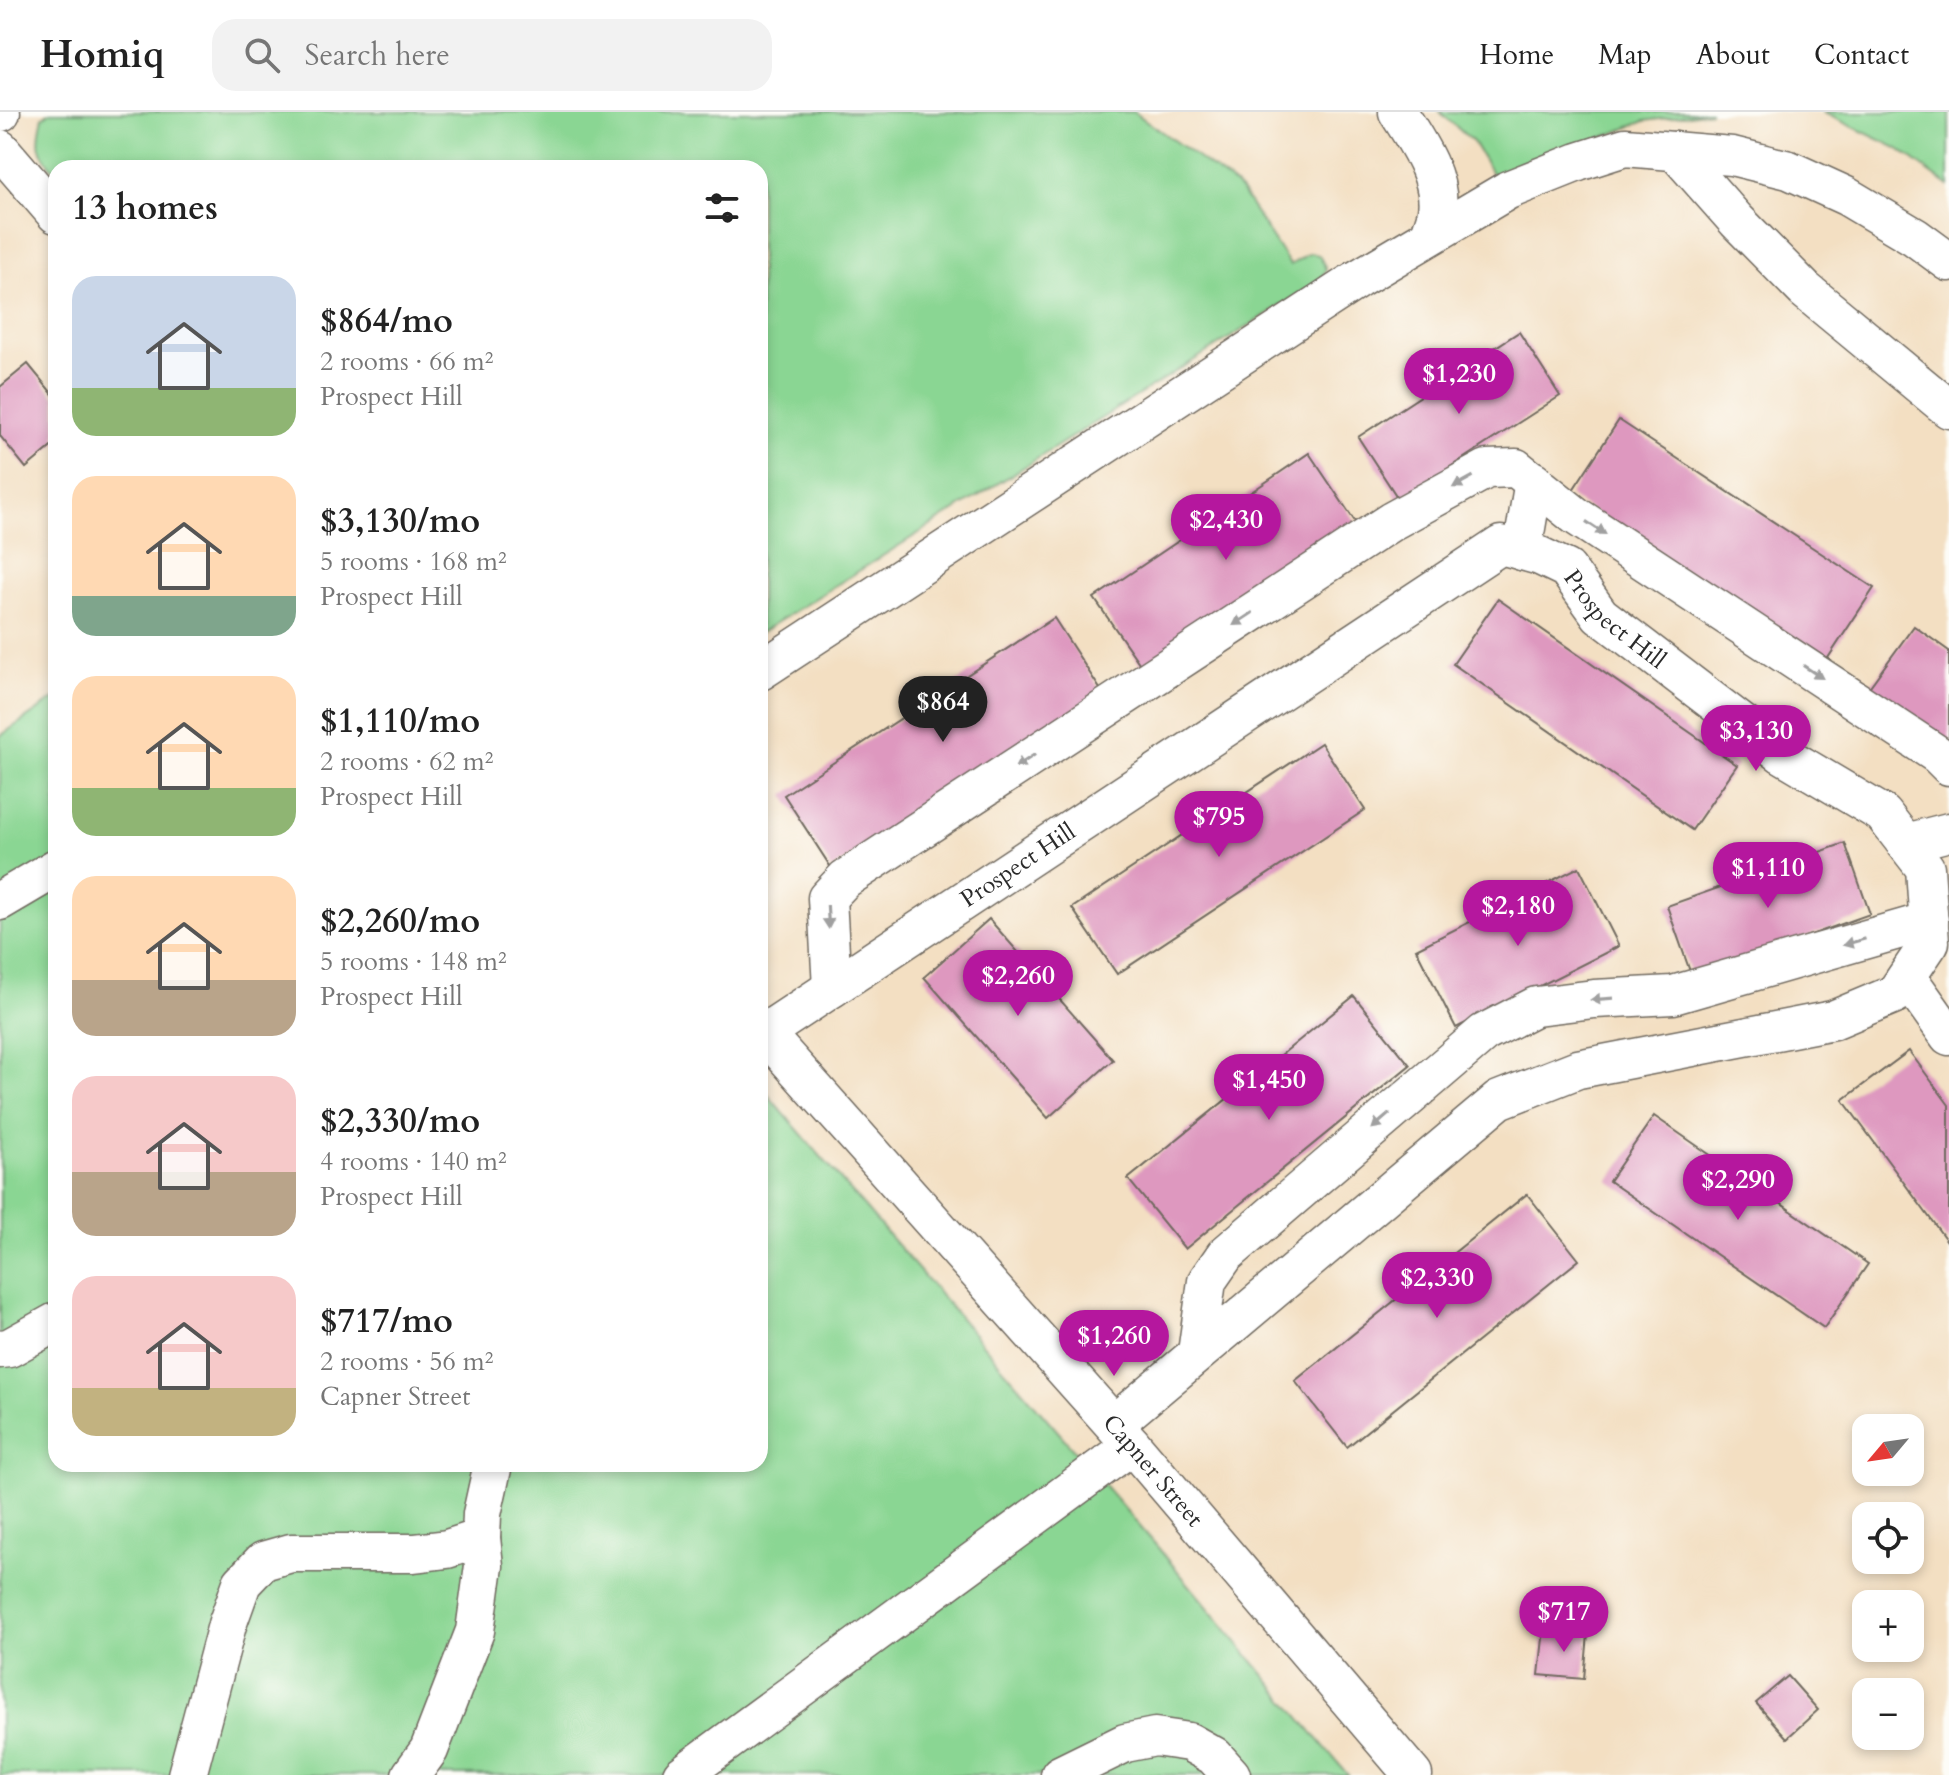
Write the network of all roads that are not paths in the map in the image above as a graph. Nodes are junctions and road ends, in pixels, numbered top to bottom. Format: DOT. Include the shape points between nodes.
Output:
graph roads {
  1 [pos="1398,112"];
  2 [pos="0,149"];
  3 [pos="1675,151"];
  4 [pos="48,205"];
  5 [pos="1430,235"];
  6 [pos="1949,262"];
  7 [pos="1949,409"];
  8 [pos="1534,481"];
  9 [pos="1522,551"];
  10 [pos="768,666"];
  11 [pos="1949,766"];
  12 [pos="1949,832"];
  13 [pos="1906,843"];
  14 [pos="48,873"];
  15 [pos="0,901"];
  16 [pos="1929,921"];
  17 [pos="1907,977"];
  18 [pos="832,988"];
  19 [pos="768,1029"];
  20 [pos="1949,1036"];
  21 [pos="768,1041"];
  22 [pos="48,1326"];
  23 [pos="0,1349"];
  24 [pos="1197,1353"];
  25 [pos="1123,1434"];
  26 [pos="491,1472"];
  27 [pos="481,1538"];
  28 [pos="187,1775"];
  29 [pos="411,1775"];
  30 [pos="682,1775"];
  31 [pos="1060,1775"];
  32 [pos="1231,1775"];
  33 [pos="1413,1775"];
  1 -- 5 [label="street" via="1426,159 1437,190"];
  2 -- 4 [label="street"];
  3 -- 5 [label="street" via="1625,147 1578,162 1508,190"];
  3 -- 6 [label="street" via="1732,156 1789,170 1846,196"];
  3 -- 7 [label="street" via="1805,290"];
  5 -- 10 [label="street"];
  8 -- 9 [label="street"];
  8 -- 11 [label="street, one-way" via="1576,516"];
  8 -- 18 [label="street, one-way" via="1516,468 1487,469 1392,521 845,879 827,898"];
  9 -- 13 [label="street, Prospect Hill" via="1567,569 1600,615 1782,754 1883,814"];
  9 -- 18 [label="street, Prospect Hill" via="1501,545 1463,569"];
  12 -- 13 [label="street"];
  13 -- 16 [label="street, Prospect Hill" via="1925,868"];
  14 -- 15 [label="street"];
  16 -- 17 [label="street, Prospect Hill" via="1930,942"];
  16 -- 24 [label="street, one-way" via="1673,995 1536,1006 1484,1033 1225,1255 1207,1281"];
  17 -- 20 [label="street"];
  17 -- 24 [label="street, Prospect Hill" via="1895,994 1833,1020 1578,1069 1499,1100"];
  18 -- 19 [label="street, Prospect Hill"];
  21 -- 25 [label="street, Capner Street"];
  22 -- 23 [label="street"];
  24 -- 25 [label="street, Prospect Hill"];
  25 -- 30 [label="street, Prospect Hill"];
  25 -- 33 [label="street, Capner Street"];
  26 -- 27 [label="street"];
  27 -- 28 [label="street" via="414,1553 291,1553 263,1561 242,1583 227,1625"];
  27 -- 29 [label="street" via="484,1566 475,1631 429,1750"];
  31 -- 32 [label="street" via="1125,1743 1155,1737 1189,1742 1214,1756"];
}
